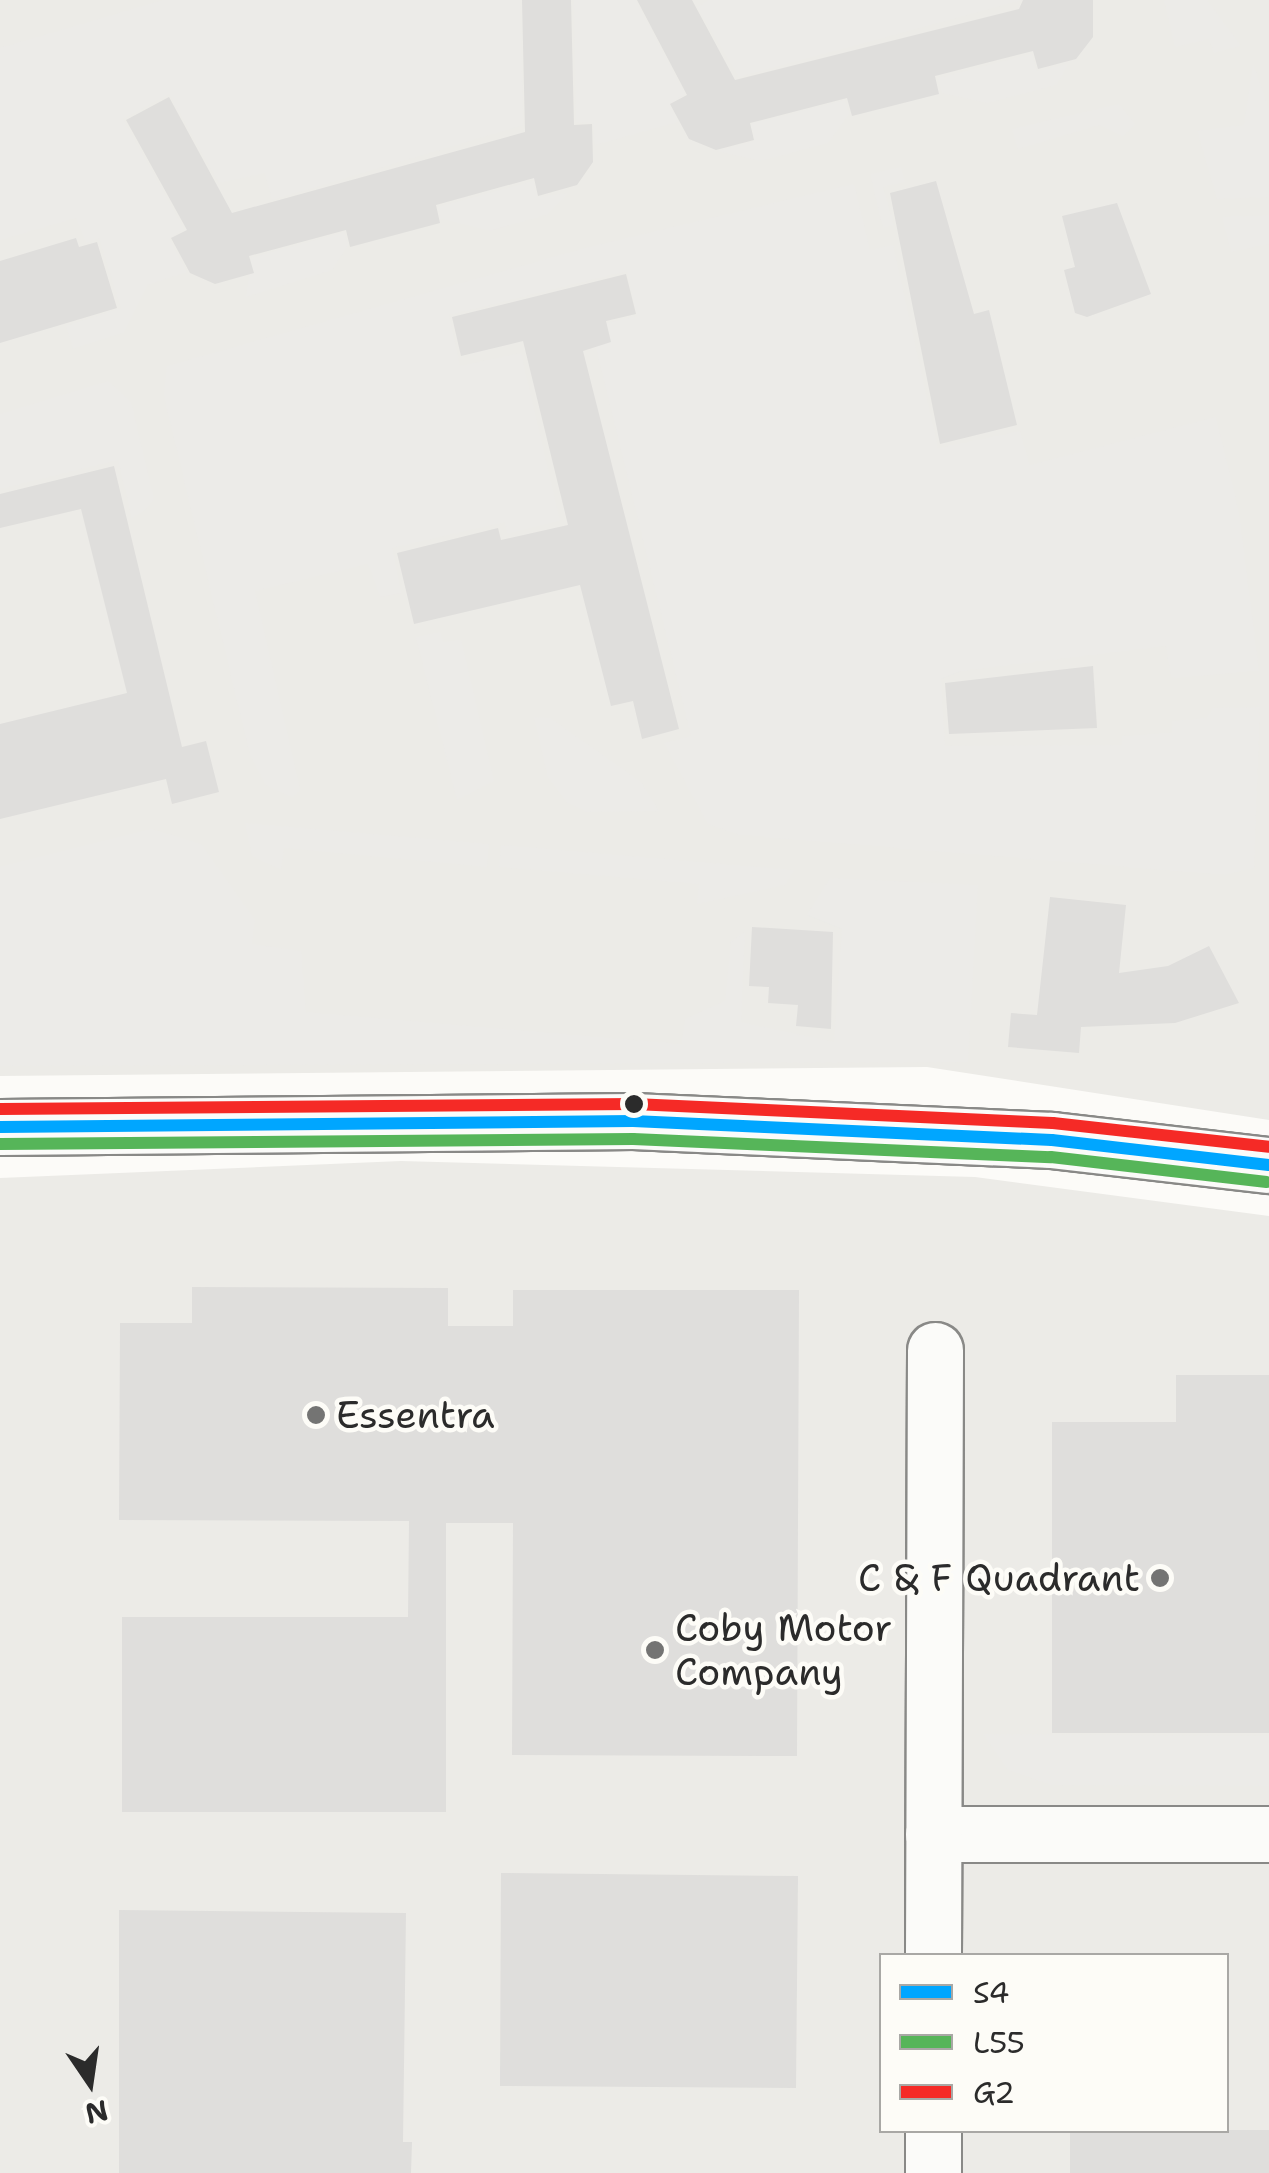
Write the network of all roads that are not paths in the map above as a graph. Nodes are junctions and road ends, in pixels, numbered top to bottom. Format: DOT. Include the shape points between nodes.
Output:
graph roads {
  1 [pos="0,1127"];
  2 [pos="1269,1166"];
  3 [pos="935,1350"];
  4 [pos="933,1834"];
  5 [pos="1269,1834"];
  6 [pos="933,1953"];
  7 [pos="933,2133"];
  8 [pos="933,2173"];
  1 -- 2 [label="main road" via="652,1122 1052,1140"];
  3 -- 4 [label="main road"];
  4 -- 5 [label="main road"];
  4 -- 6 [label="main road"];
  7 -- 8 [label="main road"];
}
